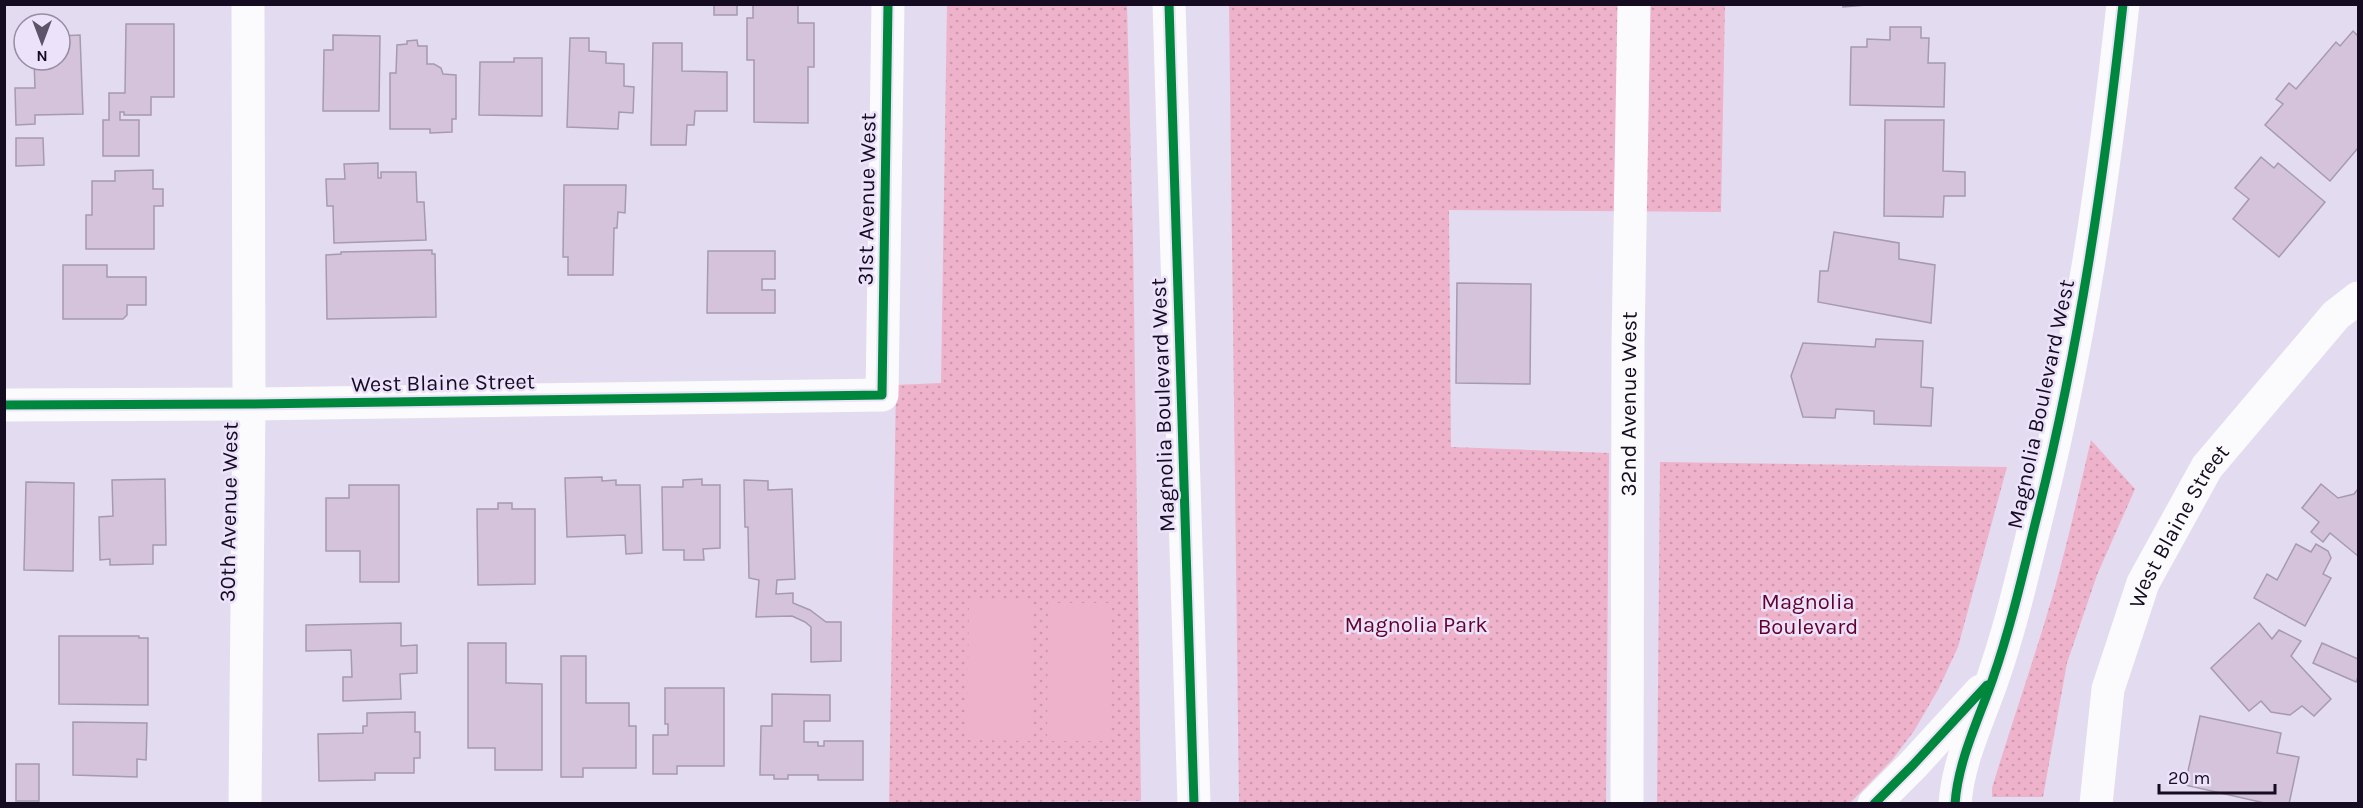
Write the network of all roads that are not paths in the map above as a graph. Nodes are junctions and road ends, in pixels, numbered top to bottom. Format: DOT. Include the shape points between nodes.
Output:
graph roads {
  1 [pos="248,4"];
  2 [pos="888,4"];
  3 [pos="1169,4"];
  4 [pos="1634,4"];
  5 [pos="2123,4"];
  6 [pos="2358,298"];
  7 [pos="882,395"];
  8 [pos="249,404"];
  9 [pos="4,405"];
  10 [pos="1993,679"];
  11 [pos="245,804"];
  12 [pos="1194,804"];
  13 [pos="1627,804"];
  14 [pos="1874,804"];
  15 [pos="1955,804"];
  16 [pos="2096,804"];
  1 -- 8 [label="street, 30th Avenue West"];
  2 -- 7 [label="street, 31st Avenue West"];
  3 -- 12 [label="street, Magnolia Boulevard West"];
  4 -- 13 [label="street, 32nd Avenue West" via="1628,343"];
  5 -- 10 [label="street, Magnolia Boulevard West" via="2107,145 2067,389"];
  6 -- 16 [label="street, West Blaine Street" via="2336,315 2207,467 2143,583 2108,689"];
  7 -- 8 [label="street, West Blaine Street"];
  8 -- 9 [label="street, West Blaine Street"];
  8 -- 11 [label="street, 30th Avenue West"];
  10 -- 14 [label="street"];
  10 -- 15 [label="street, Magnolia Boulevard West" via="1964,759"];
}
